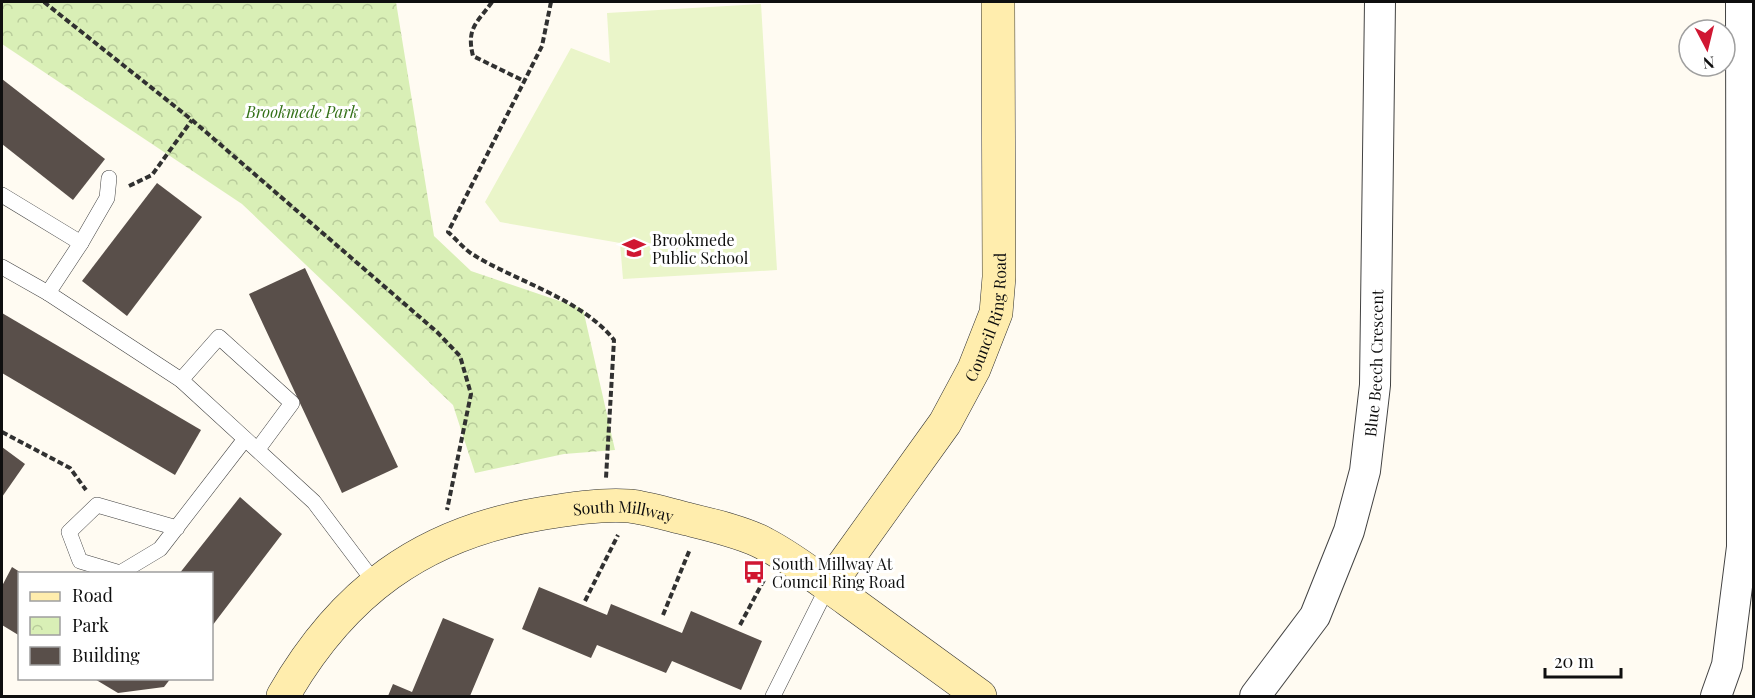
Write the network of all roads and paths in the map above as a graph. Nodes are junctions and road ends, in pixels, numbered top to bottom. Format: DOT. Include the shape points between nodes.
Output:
graph roads {
  1 [pos="44,2"];
  2 [pos="492,2"];
  3 [pos="550,2"];
  4 [pos="998,2"];
  5 [pos="1380,2"];
  6 [pos="1741,2"];
  7 [pos="524,81"];
  8 [pos="192,120"];
  9 [pos="109,178"];
  10 [pos="2,195"];
  11 [pos="107,198"];
  12 [pos="81,243"];
  13 [pos="2,267"];
  14 [pos="48,293"];
  15 [pos="181,380"];
  16 [pos="2,432"];
  17 [pos="245,439"];
  18 [pos="258,449"];
  19 [pos="97,505"];
  20 [pos="618,506"];
  21 [pos="701,523"];
  22 [pos="177,528"];
  23 [pos="441,543"];
  24 [pos="778,552"];
  25 [pos="117,572"];
  26 [pos="122,572"];
  27 [pos="375,583"];
  28 [pos="828,586"];
  29 [pos="585,601"];
  30 [pos="663,615"];
  31 [pos="741,625"];
  32 [pos="283,696"];
  33 [pos="773,696"];
  34 [pos="980,696"];
  35 [pos="1255,696"];
  36 [pos="1716,696"];
  1 -- 8 [label="path"];
  2 -- 7 [label="path" via="470,32 472,56"];
  3 -- 7 [label="path" via="542,46"];
  4 -- 28 [label="street, Council Ring Road" via="996,313 974,369 945,423"];
  5 -- 35 [label="street, Blue Beech Crescent" via="1376,385 1365,471 1348,531 1315,616"];
  6 -- 36 [label="street" via="1742,547 1727,665"];
  7 -- 20 [label="path" via="448,232 471,253 593,320 614,340"];
  8 -- 11 [label="path" via="152,175"];
  8 -- 23 [label="path" via="460,356 471,394"];
  9 -- 11 [label="lane"];
  10 -- 12 [label="lane"];
  11 -- 12 [label="lane"];
  12 -- 14 [label="lane"];
  13 -- 14 [label="lane"];
  14 -- 15 [label="lane"];
  15 -- 17 [label="lane"];
  15 -- 18 [label="lane" via="219,337 292,403"];
  16 -- 19 [label="path" via="70,468"];
  17 -- 18 [label="lane"];
  17 -- 22 [label="lane"];
  18 -- 27 [label="lane" via="314,502"];
  19 -- 22 [label="lane"];
  19 -- 25 [label="lane" via="69,532 80,561"];
  20 -- 21 [label="street, South Millway"];
  20 -- 23 [label="street, South Millway" via="519,517"];
  20 -- 29 [label="path"];
  21 -- 24 [label="street, South Millway" via="764,543"];
  21 -- 30 [label="path"];
  22 -- 26 [label="lane" via="160,549"];
  23 -- 27 [label="street, South Millway"];
  24 -- 28 [label="street, South Millway"];
  24 -- 31 [label="path"];
  27 -- 32 [label="street, South Millway" via="345,611 300,666"];
  28 -- 33 [label="lane"];
  28 -- 34 [label="street, South Millway"];
}
